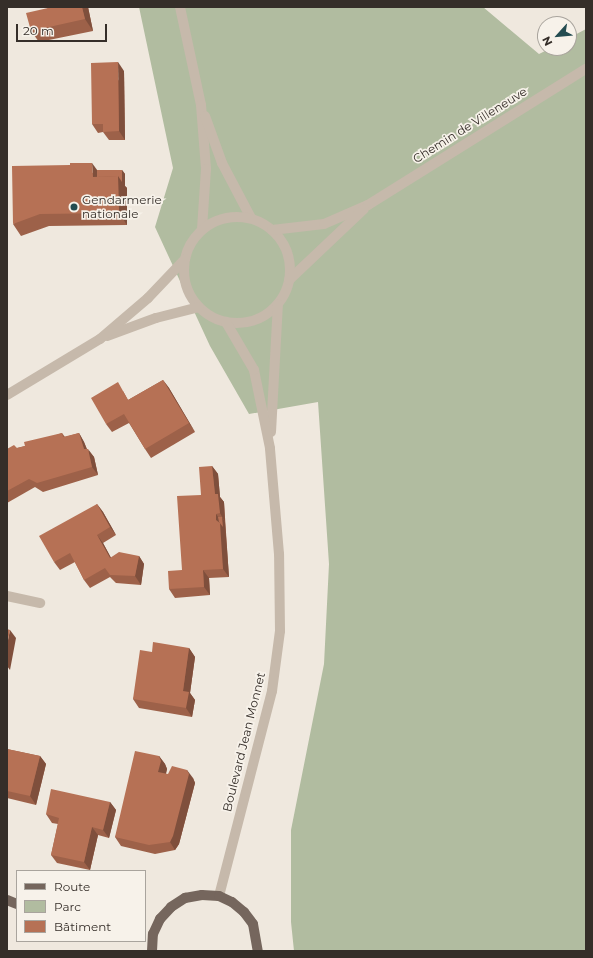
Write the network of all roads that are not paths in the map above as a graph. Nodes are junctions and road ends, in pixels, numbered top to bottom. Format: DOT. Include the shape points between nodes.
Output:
graph roads {
  1 [pos="180,7"];
  2 [pos="586,69"];
  3 [pos="201,106"];
  4 [pos="368,205"];
  5 [pos="251,218"];
  6 [pos="202,229"];
  7 [pos="272,230"];
  8 [pos="185,259"];
  9 [pos="289,280"];
  10 [pos="278,304"];
  11 [pos="199,307"];
  12 [pos="226,322"];
  13 [pos="100,339"];
  14 [pos="7,395"];
  15 [pos="270,448"];
  16 [pos="7,596"];
  17 [pos="40,603"];
  18 [pos="219,896"];
  19 [pos="149,934"];
  20 [pos="152,951"];
  21 [pos="258,951"];
  1 -- 3 [label="street"];
  2 -- 4 [label="street, Chemin de Villeneuve"];
  3 -- 5 [label="street" via="222,163"];
  3 -- 6 [label="street" via="206,169"];
  4 -- 7 [label="street, Chemin de Villeneuve" via="324,224"];
  4 -- 9 [label="street, Chemin de Villeneuve"];
  5 -- 6 [label="street" via="233,217 216,220"];
  5 -- 7 [label="street"];
  6 -- 8 [label="street" via="191,242"];
  7 -- 9 [label="street" via="287,253"];
  8 -- 11 [label="street" via="184,276 189,293"];
  8 -- 13 [label="street" via="148,298"];
  9 -- 10 [label="street"];
  10 -- 12 [label="street" via="254,320"];
  10 -- 15 [label="street, Boulevard Jean Monnet"];
  11 -- 12 [label="street" via="211,316"];
  11 -- 13 [label="street" via="156,318"];
  12 -- 15 [label="street, Boulevard Jean Monnet" via="254,370"];
  13 -- 14 [label="street"];
  15 -- 18 [label="street, Boulevard Jean Monnet" via="279,554 280,631 272,691"];
  16 -- 17 [label="street"];
  18 -- 19 [label="main road" via="202,895 186,898 171,906"];
  18 -- 21 [label="main road" via="232,902 253,924"];
  19 -- 20 [label="main road"];
}
